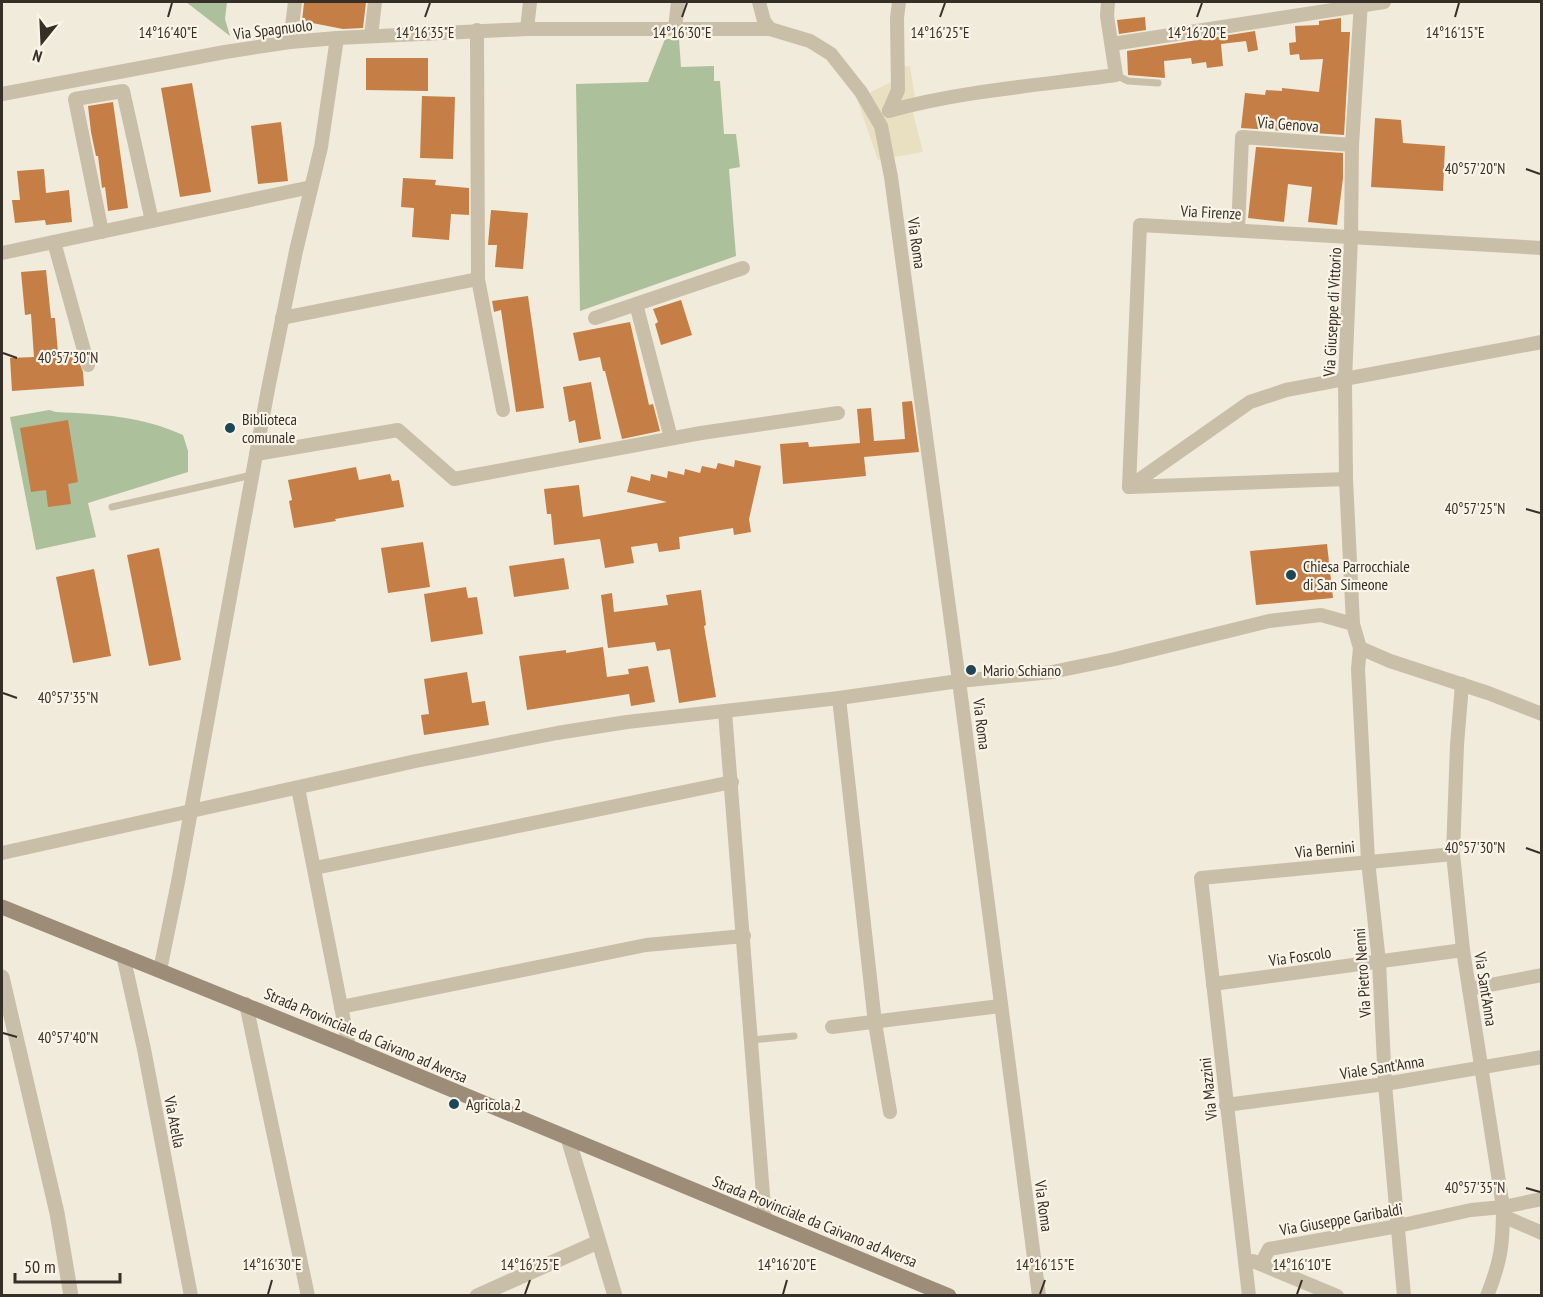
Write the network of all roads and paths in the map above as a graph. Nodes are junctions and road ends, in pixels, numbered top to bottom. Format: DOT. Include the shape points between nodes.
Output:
graph roads {
  1 [pos="295,2"];
  2 [pos="375,2"];
  3 [pos="530,2"];
  4 [pos="678,2"];
  5 [pos="759,2"];
  6 [pos="899,2"];
  7 [pos="1108,2"];
  8 [pos="1384,2"];
  9 [pos="1361,3"];
  10 [pos="675,28"];
  11 [pos="770,28"];
  12 [pos="527,29"];
  13 [pos="477,30"];
  14 [pos="371,36"];
  15 [pos="337,38"];
  16 [pos="290,42"];
  17 [pos="1112,44"];
  18 [pos="1116,75"];
  19 [pos="1158,84"];
  20 [pos="2,94"];
  21 [pos="889,111"];
  22 [pos="875,116"];
  23 [pos="1352,146"];
  24 [pos="311,187"];
  25 [pos="152,221"];
  26 [pos="1238,230"];
  27 [pos="102,232"];
  28 [pos="1351,237"];
  29 [pos="54,242"];
  30 [pos="1542,248"];
  31 [pos="2,253"];
  32 [pos="743,268"];
  33 [pos="478,279"];
  34 [pos="636,304"];
  35 [pos="282,318"];
  36 [pos="596,318"];
  37 [pos="1542,342"];
  38 [pos="88,365"];
  39 [pos="1345,380"];
  40 [pos="503,410"];
  41 [pos="838,413"];
  42 [pos="671,438"];
  43 [pos="256,454"];
  44 [pos="252,476"];
  45 [pos="1346,479"];
  46 [pos="1129,487"];
  47 [pos="112,507"];
  48 [pos="1353,624"];
  49 [pos="1360,648"];
  50 [pos="960,681"];
  51 [pos="1461,684"];
  52 [pos="839,698"];
  53 [pos="725,712"];
  54 [pos="1542,714"];
  55 [pos="732,782"];
  56 [pos="298,788"];
  57 [pos="190,811"];
  58 [pos="2,853"];
  59 [pos="1453,854"];
  60 [pos="1368,861"];
  61 [pos="315,868"];
  62 [pos="1201,878"];
  63 [pos="2,907"];
  64 [pos="744,936"];
  65 [pos="1463,950"];
  66 [pos="123,955"];
  67 [pos="1379,962"];
  68 [pos="160,970"];
  69 [pos="1542,975"];
  70 [pos="2,977"];
  71 [pos="1213,984"];
  72 [pos="1469,989"];
  73 [pos="246,1004"];
  74 [pos="1000,1006"];
  75 [pos="341,1007"];
  76 [pos="875,1023"];
  77 [pos="832,1027"];
  78 [pos="794,1036"];
  79 [pos="752,1040"];
  80 [pos="349,1047"];
  81 [pos="1542,1057"];
  82 [pos="1482,1067"];
  83 [pos="1385,1084"];
  84 [pos="1226,1105"];
  85 [pos="890,1112"];
  86 [pos="568,1138"];
  87 [pos="1542,1199"];
  88 [pos="1503,1212"];
  89 [pos="765,1220"];
  90 [pos="1398,1226"];
  91 [pos="1542,1233"];
  92 [pos="598,1242"];
  93 [pos="1245,1258"];
  94 [pos="1261,1264"];
  95 [pos="71,1296"];
  96 [pos="190,1296"];
  97 [pos="308,1296"];
  98 [pos="477,1296"];
  99 [pos="615,1296"];
  100 [pos="949,1296"];
  101 [pos="1039,1296"];
  102 [pos="1249,1296"];
  103 [pos="1337,1296"];
  104 [pos="1404,1296"];
  105 [pos="1487,1296"];
  1 -- 16 [label="street"];
  2 -- 14 [label="street"];
  3 -- 12 [label="street"];
  4 -- 10 [label="street"];
  5 -- 11 [label="street"];
  6 -- 21 [label="street" via="898,90"];
  7 -- 17 [label="street"];
  8 -- 9 [label="street"];
  9 -- 17 [label="street"];
  9 -- 23 [label="street, Via Giuseppe di Vittorio"];
  10 -- 11 [label="street, Via Roma"];
  10 -- 12 [label="street, Via Spagnuolo"];
  11 -- 22 [label="street, Via Roma" via="810,41 831,54"];
  12 -- 13 [label="street, Via Spagnuolo"];
  13 -- 14 [label="street, Via Spagnuolo"];
  13 -- 33 [label="street"];
  14 -- 15 [label="street, Via Spagnuolo"];
  15 -- 16 [label="street, Via Spagnuolo"];
  15 -- 24 [label="street"];
  16 -- 20 [label="street, Via Spagnuolo"];
  17 -- 18 [label="street"];
  18 -- 19 [label="lane" via="1128,81"];
  18 -- 21 [label="street" via="970,95"];
  21 -- 22 [label="street" via="879,106"];
  22 -- 50 [label="street, Via Roma" via="891,177"];
  23 -- 26 [label="street, Via Genova" via="1242,137"];
  23 -- 28 [label="street, Via Giuseppe di Vittorio"];
  24 -- 25 [label="street"];
  24 -- 35 [label="street"];
  25 -- 27 [label="street"];
  25 -- 27 [label="street" via="123,91 75,99"];
  26 -- 28 [label="street, Via Firenze"];
  26 -- 46 [label="street, Via Firenze" via="1140,225"];
  27 -- 29 [label="street"];
  28 -- 30 [label="street, Via Firenze"];
  28 -- 39 [label="street, Via Giuseppe di Vittorio"];
  29 -- 31 [label="street"];
  29 -- 38 [label="street"];
  32 -- 34 [label="street"];
  33 -- 35 [label="street"];
  33 -- 40 [label="street"];
  34 -- 36 [label="street"];
  34 -- 42 [label="street"];
  35 -- 43 [label="street"];
  37 -- 39 [label="street"];
  39 -- 45 [label="street, Via Giuseppe di Vittorio"];
  39 -- 46 [label="street" via="1286,390 1250,402"];
  41 -- 42 [label="street"];
  42 -- 43 [label="street" via="454,479 398,430"];
  43 -- 44 [label="street"];
  44 -- 47 [label="lane"];
  44 -- 57 [label="street"];
  45 -- 46 [label="street"];
  45 -- 48 [label="street, Via Giuseppe di Vittorio"];
  48 -- 49 [label="street, Via Giuseppe di Vittorio"];
  48 -- 50 [label="street" via="1321,615 1269,621 1052,672"];
  49 -- 51 [label="street"];
  49 -- 60 [label="street, Via Pietro Nenni"];
  50 -- 52 [label="street"];
  50 -- 74 [label="street, Via Roma"];
  51 -- 54 [label="street"];
  51 -- 59 [label="street, Via Sant'Anna"];
  52 -- 53 [label="street"];
  52 -- 76 [label="street"];
  53 -- 55 [label="street"];
  53 -- 56 [label="street" via="556,733"];
  55 -- 61 [label="street"];
  55 -- 64 [label="street"];
  56 -- 57 [label="street"];
  56 -- 61 [label="street"];
  57 -- 58 [label="street"];
  57 -- 68 [label="street"];
  59 -- 60 [label="street, Via Bernini"];
  59 -- 65 [label="street, Via Sant'Anna"];
  60 -- 62 [label="street, Via Bernini"];
  60 -- 67 [label="street, Via Pietro Nenni"];
  61 -- 75 [label="street"];
  62 -- 71 [label="street, Via Mazzini"];
  63 -- 66 [label="main road, Strada Provinciale da Caivano ad Aversa"];
  64 -- 75 [label="street" via="646,945"];
  64 -- 79 [label="street"];
  65 -- 67 [label="street, Via Foscolo"];
  65 -- 72 [label="street, Via Sant'Anna"];
  66 -- 68 [label="main road, Strada Provinciale da Caivano ad Aversa"];
  66 -- 96 [label="street, Via Atella"];
  67 -- 71 [label="street, Via Foscolo"];
  67 -- 83 [label="street, Via Pietro Nenni"];
  68 -- 73 [label="main road, Strada Provinciale da Caivano ad Aversa"];
  69 -- 72 [label="street"];
  70 -- 95 [label="street" via="57,1214"];
  71 -- 84 [label="street, Via Mazzini"];
  72 -- 82 [label="street, Via Sant'Anna"];
  73 -- 80 [label="main road, Strada Provinciale da Caivano ad Aversa"];
  73 -- 97 [label="street"];
  74 -- 76 [label="street"];
  74 -- 101 [label="street, Via Roma"];
  75 -- 80 [label="street"];
  76 -- 77 [label="street"];
  76 -- 85 [label="street"];
  78 -- 79 [label="lane"];
  79 -- 89 [label="street"];
  80 -- 86 [label="main road, Strada Provinciale da Caivano ad Aversa"];
  81 -- 82 [label="street, Viale Sant'Anna"];
  82 -- 83 [label="street, Viale Sant'Anna"];
  82 -- 88 [label="street, Via Sant'Anna"];
  83 -- 84 [label="street, Viale Sant'Anna"];
  83 -- 90 [label="street, Via Pietro Nenni"];
  84 -- 93 [label="street, Via Mazzini"];
  86 -- 89 [label="main road, Strada Provinciale da Caivano ad Aversa"];
  86 -- 92 [label="street"];
  87 -- 88 [label="street, Via Giuseppe Garibaldi"];
  88 -- 90 [label="street, Via Giuseppe Garibaldi" via="1471,1210"];
  88 -- 91 [label="street"];
  88 -- 105 [label="street, Via Sant'Anna" via="1498,1269"];
  89 -- 100 [label="main road, Strada Provinciale da Caivano ad Aversa"];
  90 -- 94 [label="street, Via Giuseppe Garibaldi" via="1269,1249"];
  90 -- 104 [label="street, Via Pietro Nenni"];
  92 -- 98 [label="street"];
  92 -- 99 [label="street"];
  93 -- 94 [label="street"];
  93 -- 102 [label="street, Via Mazzini"];
  94 -- 103 [label="street"];
}
